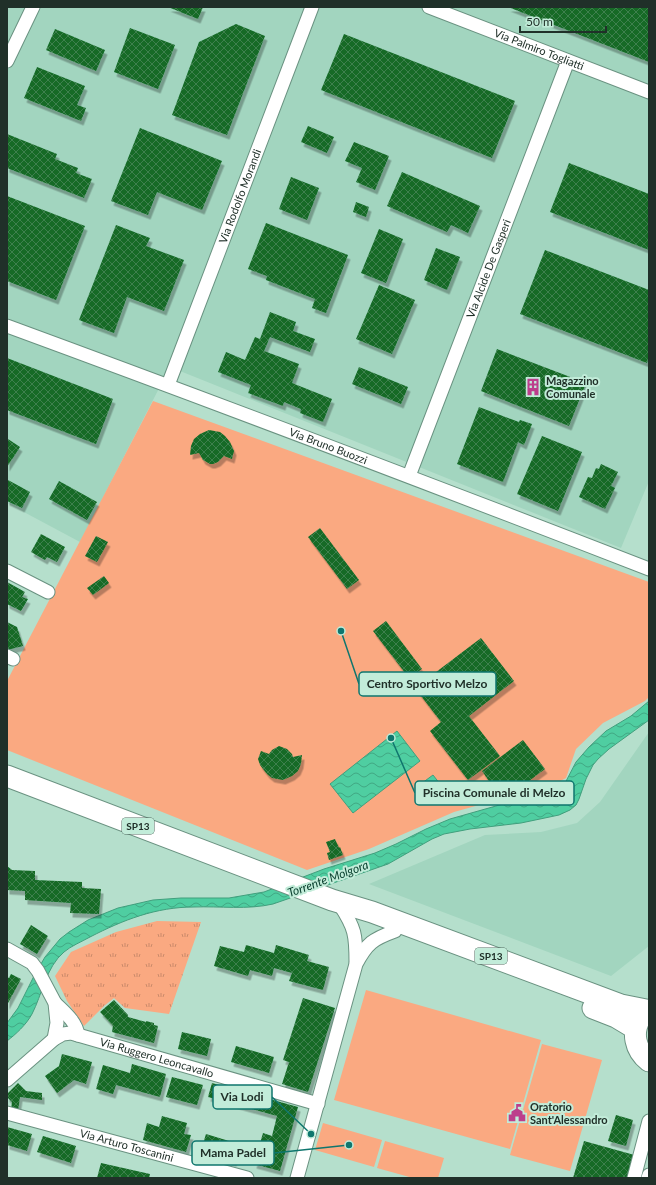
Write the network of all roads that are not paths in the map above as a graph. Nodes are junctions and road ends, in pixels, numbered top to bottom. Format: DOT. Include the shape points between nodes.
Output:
graph roads {
  1 [pos="33,7"];
  2 [pos="312,7"];
  3 [pos="429,7"];
  4 [pos="7,61"];
  5 [pos="568,61"];
  6 [pos="649,92"];
  7 [pos="7,326"];
  8 [pos="168,385"];
  9 [pos="409,476"];
  10 [pos="649,569"];
  11 [pos="7,571"];
  12 [pos="48,592"];
  13 [pos="7,776"];
  14 [pos="336,902"];
  15 [pos="395,930"];
  16 [pos="7,949"];
  17 [pos="356,964"];
  18 [pos="53,1000"];
  19 [pos="648,1009"];
  20 [pos="636,1029"];
  21 [pos="66,1036"];
  22 [pos="649,1061"];
  23 [pos="7,1080"];
  24 [pos="318,1104"];
  25 [pos="7,1113"];
  26 [pos="649,1120"];
  27 [pos="649,1175"];
  28 [pos="247,1178"];
  29 [pos="296,1178"];
  30 [pos="634,1178"];
  31 [pos="648,1178"];
  1 -- 4 [label="street"];
  2 -- 8 [label="street, Via Rodolfo Morandi"];
  3 -- 5 [label="street, Via Palmiro Togliatti"];
  5 -- 6 [label="street, Via Palmiro Togliatti"];
  5 -- 9 [label="street, Via Alcide De Gasperi"];
  7 -- 8 [label="street, Via Bruno Buozzi"];
  8 -- 9 [label="street, Via Bruno Buozzi"];
  9 -- 10 [label="street, Via Bruno Buozzi"];
  11 -- 12 [label="street"];
  13 -- 14 [label="main road, SP13"];
  14 -- 15 [label="main road, SP13" via="368,921"];
  14 -- 17 [label="street" via="348,918 354,932"];
  14 -- 19 [label="main road, SP13" via="372,912 621,1005"];
  15 -- 17 [label="street" via="369,944"];
  15 -- 20 [label="main road, SP13" via="616,1017"];
  16 -- 18 [label="street" via="29,961 36,968"];
  17 -- 24 [label="street"];
  18 -- 21 [label="street" via="57,1023"];
  18 -- 21 [label="street" via="77,1028"];
  19 -- 20 [label="main road, SP13"];
  20 -- 22 [label="main road" via="637,1045"];
  21 -- 23 [label="street"];
  21 -- 24 [label="street, Via Ruggero Leoncavallo"];
  24 -- 29 [label="street"];
  25 -- 28 [label="street, Via Arturo Toscanini"];
  26 -- 30 [label="street"];
  27 -- 31 [label="street"];
}
